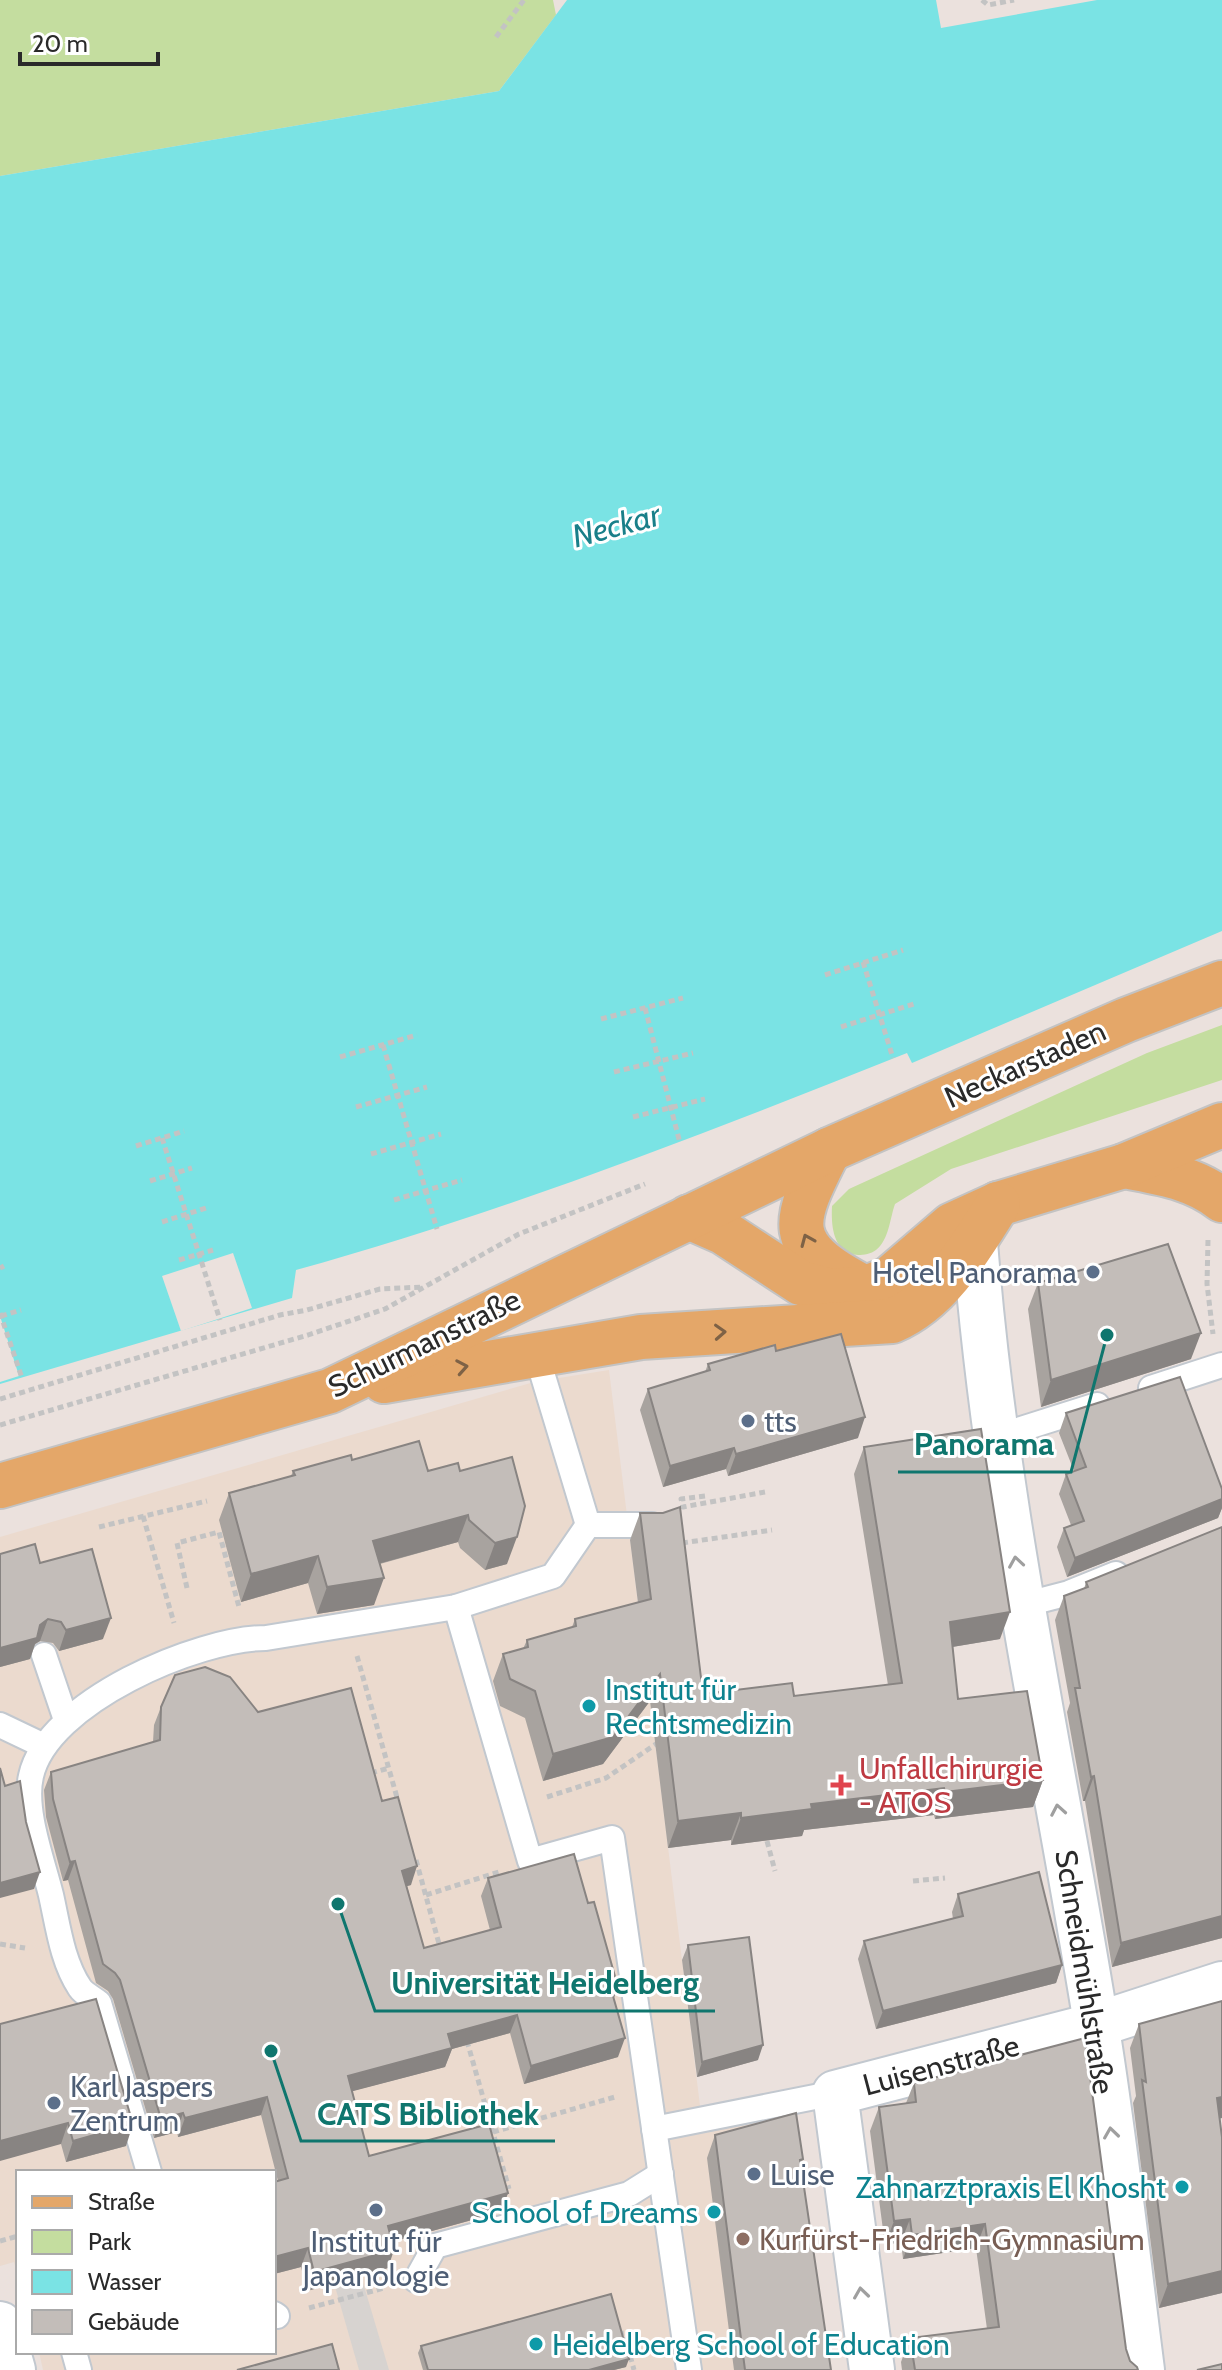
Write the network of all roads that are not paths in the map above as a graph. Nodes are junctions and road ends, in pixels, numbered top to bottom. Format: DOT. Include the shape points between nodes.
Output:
graph roads {
  1 [pos="1222,983"];
  2 [pos="1222,1125"];
  3 [pos="829,1150"];
  4 [pos="1124,1166"];
  5 [pos="998,1204"];
  6 [pos="689,1217"];
  7 [pos="1215,1218"];
  8 [pos="975,1242"];
  9 [pos="866,1288"];
  10 [pos="536,1353"];
  11 [pos="1221,1365"];
  12 [pos="330,1391"];
  13 [pos="996,1437"];
  14 [pos="0,1486"];
  15 [pos="588,1525"];
  16 [pos="652,1525"];
  17 [pos="1138,1565"];
  18 [pos="1023,1605"];
  19 [pos="456,1607"];
  20 [pos="44,1655"];
  21 [pos="66,1720"];
  22 [pos="0,1725"];
  23 [pos="44,1746"];
  24 [pos="1222,1984"];
  25 [pos="1084,2028"];
  26 [pos="835,2093"];
  27 [pos="654,2129"];
  28 [pos="148,2170"];
  29 [pos="661,2174"];
  30 [pos="416,2280"];
  31 [pos="0,2324"];
  32 [pos="13,2370"];
  33 [pos="689,2370"];
  34 [pos="872,2370"];
  35 [pos="1142,2370"];
  1 -- 3 [label="main road, Neckarstaden"];
  2 -- 4 [label="main road"];
  3 -- 6 [label="main road, Schurmanstraße"];
  9 -- 3 [label="main road, one-way" via="818,1260 801,1226 804,1198"];
  4 -- 5 [label="main road"];
  4 -- 7 [label="main road" via="1207,1188"];
  5 -- 8 [label="main road"];
  5 -- 9 [label="main road" via="952,1225 889,1279"];
  6 -- 9 [label="main road" via="723,1232 801,1283 830,1291"];
  6 -- 12 [label="main road, Schurmanstraße"];
  10 -- 8 [label="main road, one-way" via="641,1337 892,1321 935,1292"];
  8 -- 13 [label="street, Schneidmühlstraße"];
  12 -- 10 [label="main road, one-way"];
  10 -- 15 [label="lane"];
  11 -- 13 [label="lane"];
  12 -- 14 [label="main road, Schurmanstraße"];
  18 -- 13 [label="street, Schneidmühlstraße, one-way"];
  15 -- 16 [label="lane"];
  15 -- 19 [label="lane" via="553,1576"];
  17 -- 18 [label="lane"];
  25 -- 18 [label="street, Schneidmühlstraße, one-way"];
  19 -- 21 [label="lane" via="248,1638 184,1656 111,1689"];
  19 -- 27 [label="lane" via="530,1861 612,1838"];
  20 -- 21 [label="lane"];
  21 -- 23 [label="lane"];
  22 -- 23 [label="lane"];
  23 -- 28 [label="lane" via="31,1776 30,1806 65,1957 81,1990 99,2003"];
  24 -- 25 [label="street, Luisenstraße"];
  25 -- 26 [label="street, Luisenstraße"];
  35 -- 25 [label="street, Schneidmühlstraße, one-way"];
  26 -- 27 [label="lane"];
  34 -- 26 [label="street, Luisenstraße, one-way"];
  27 -- 29 [label="lane"];
  29 -- 30 [label="lane" via="629,2194 435,2246"];
  29 -- 33 [label="lane"];
  31 -- 32 [label="street"];
}
